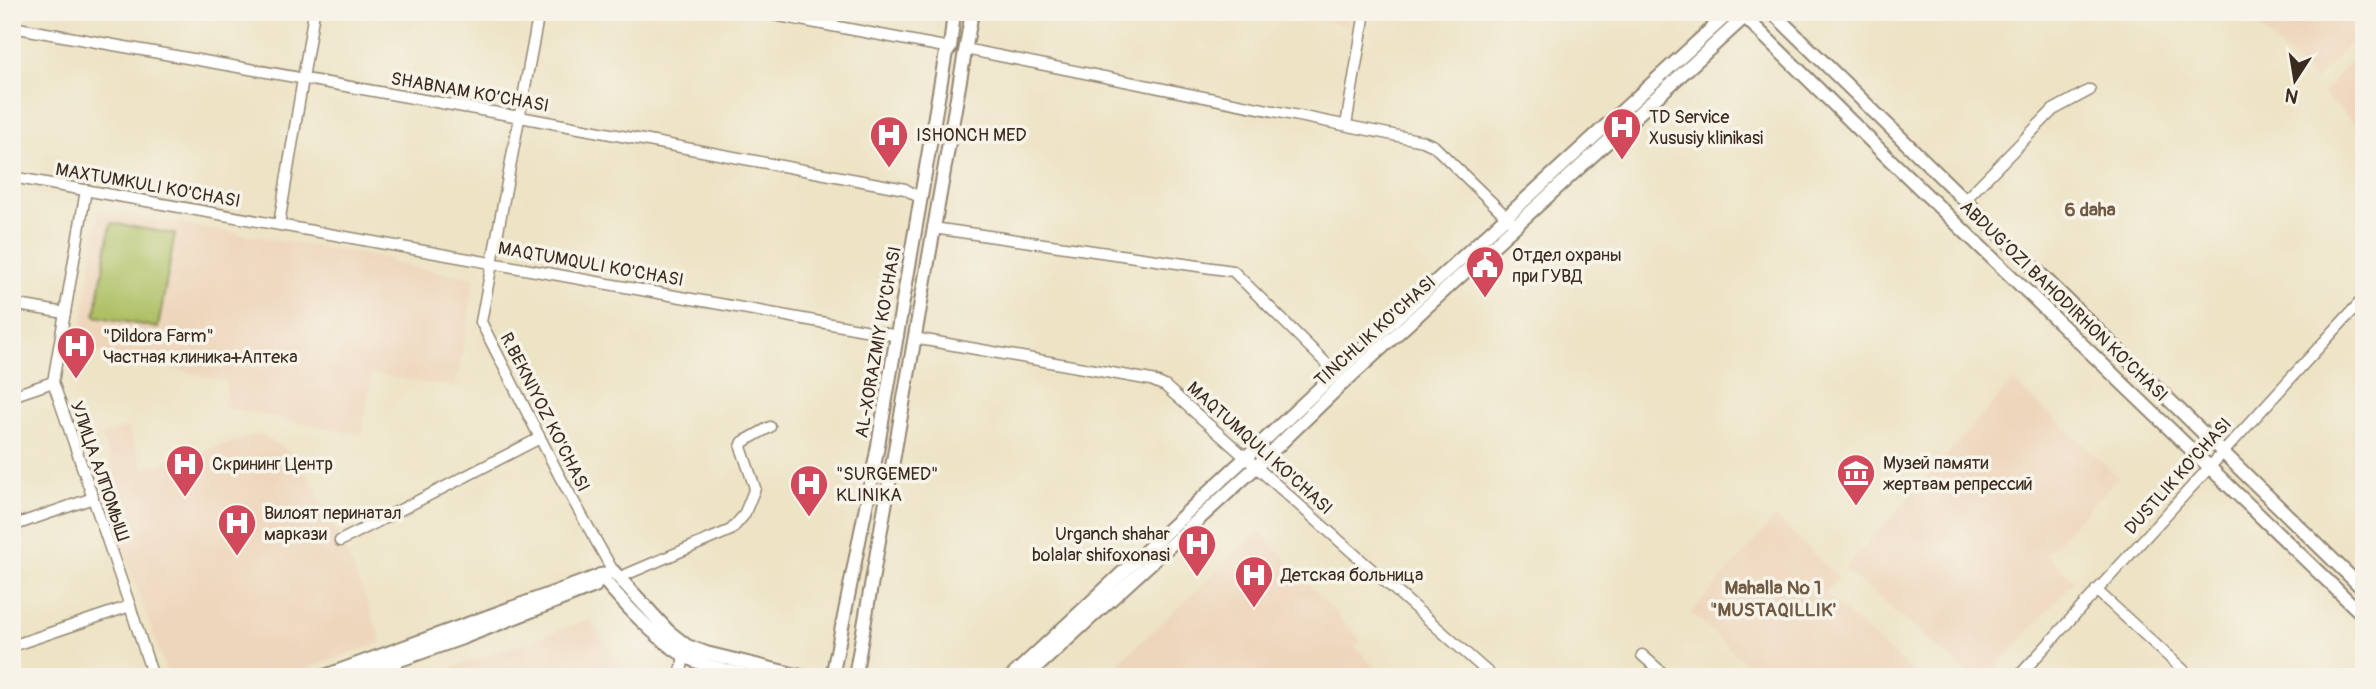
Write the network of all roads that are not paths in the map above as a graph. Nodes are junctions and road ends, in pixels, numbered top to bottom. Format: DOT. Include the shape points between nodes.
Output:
graph roads {
  1 [pos="314,12"];
  2 [pos="539,12"];
  3 [pos="758,12"];
  4 [pos="954,12"];
  5 [pos="972,12"];
  6 [pos="1364,12"];
  7 [pos="1730,12"];
  8 [pos="1772,12"];
  9 [pos="1745,14"];
  10 [pos="12,27"];
  11 [pos="950,48"];
  12 [pos="965,49"];
  13 [pos="303,78"];
  14 [pos="2090,90"];
  15 [pos="520,117"];
  16 [pos="1346,125"];
  17 [pos="12,177"];
  18 [pos="86,190"];
  19 [pos="920,198"];
  20 [pos="1964,201"];
  21 [pos="1512,222"];
  22 [pos="279,224"];
  23 [pos="933,228"];
  24 [pos="492,262"];
  25 [pos="2362,303"];
  26 [pos="12,304"];
  27 [pos="65,313"];
  28 [pos="898,335"];
  29 [pos="914,338"];
  30 [pos="1336,373"];
  31 [pos="52,382"];
  32 [pos="12,396"];
  33 [pos="770,427"];
  34 [pos="540,438"];
  35 [pos="2222,452"];
  36 [pos="1247,457"];
  37 [pos="1257,466"];
  38 [pos="2208,467"];
  39 [pos="93,498"];
  40 [pos="12,526"];
  41 [pos="340,541"];
  42 [pos="609,576"];
  43 [pos="2096,590"];
  44 [pos="2364,590"];
  45 [pos="130,606"];
  46 [pos="2364,616"];
  47 [pos="12,646"];
  48 [pos="1642,655"];
  49 [pos="684,656"];
  50 [pos="153,677"];
  51 [pos="322,677"];
  52 [pos="352,677"];
  53 [pos="680,677"];
  54 [pos="757,677"];
  55 [pos="805,677"];
  56 [pos="832,677"];
  57 [pos="855,677"];
  58 [pos="1011,677"];
  59 [pos="1026,677"];
  60 [pos="1493,677"];
  61 [pos="1667,677"];
  62 [pos="2018,677"];
  63 [pos="2191,677"];
  1 -- 13 [label="street"];
  2 -- 15 [label="street, R.BEKNIYOZ KO'CHASI"];
  3 -- 11 [label="street"];
  4 -- 11 [label="main road, AL-XORAZMIY KO’CHASI"];
  5 -- 12 [label="main road, AL-XORAZMIY KO’CHASI"];
  6 -- 16 [label="street"];
  7 -- 21 [label="main road, TINCHLIK KO'CHASI"];
  8 -- 20 [label="main road, ABDUG’OZI BAHODIRHON KO’CHASI"];
  9 -- 21 [label="main road, TINCHLIK KO'CHASI"];
  9 -- 38 [label="main road, ABDUG’OZI BAHODIRHON KO’CHASI" via="1881,152"];
  10 -- 13 [label="street, SHABNAM KO’CHASI"];
  11 -- 19 [label="main road, AL-XORAZMIY KO’CHASI"];
  12 -- 16 [label="street"];
  12 -- 23 [label="main road, AL-XORAZMIY KO’CHASI"];
  13 -- 15 [label="street, SHABNAM KO’CHASI"];
  13 -- 22 [label="street"];
  14 -- 20 [label="street" via="2053,110"];
  15 -- 19 [label="street, SHABNAM KO’CHASI" via="905,189"];
  15 -- 24 [label="street, R.BEKNIYOZ KO'CHASI"];
  16 -- 21 [label="street" via="1434,146"];
  17 -- 18 [label="street, MАXTUMKULI KO'CHASI"];
  18 -- 22 [label="street, MАXTUMKULI KO'CHASI"];
  18 -- 27 [label="street"];
  19 -- 28 [label="main road, AL-XORAZMIY KO’CHASI"];
  20 -- 35 [label="main road, ABDUG’OZI BAHODIRHON KO’CHASI"];
  21 -- 30 [label="main road, TINCHLIK KO'CHASI"];
  21 -- 37 [label="main road, TINCHLIK KO'CHASI"];
  22 -- 24 [label="street, MAQTUMQULI KO'CHASI"];
  23 -- 29 [label="main road, AL-XORAZMIY KO’CHASI"];
  23 -- 30 [label="street" via="1233,271"];
  24 -- 28 [label="street, MAQTUMQULI KO'CHASI"];
  24 -- 34 [label="street, R.BEKNIYOZ KO'CHASI" via="481,322"];
  25 -- 35 [label="street, DUSTLIK KO'CHASI"];
  26 -- 27 [label="street"];
  27 -- 31 [label="street"];
  28 -- 56 [label="main road, AL-XORAZMIY KO’CHASI"];
  29 -- 36 [label="street, MAQTUMQULI KO'CHASI" via="1157,382"];
  29 -- 57 [label="main road, AL-XORAZMIY KO’CHASI"];
  30 -- 36 [label="main road, TINCHLIK KO'CHASI"];
  31 -- 32 [label="street"];
  31 -- 39 [label="street, УЛИЦА АЛПОМЫШ"];
  33 -- 42 [label="street" via="740,447 755,488 744,515 731,530"];
  34 -- 41 [label="street"];
  34 -- 42 [label="street, R.BEKNIYOZ KO'CHASI"];
  35 -- 38 [label="street, DUSTLIK KO'CHASI"];
  35 -- 44 [label="main road, ABDUG’OZI BAHODIRHON KO’CHASI"];
  36 -- 37 [label="street, MAQTUMQULI KO'CHASI"];
  36 -- 58 [label="main road, TINCHLIK KO'CHASI"];
  37 -- 59 [label="main road, TINCHLIK KO'CHASI"];
  37 -- 60 [label="street, MAQTUMQULI KO'CHASI"];
  38 -- 43 [label="street, DUSTLIK KO'CHASI"];
  38 -- 46 [label="main road, ABDUG’OZI BAHODIRHON KO’CHASI"];
  39 -- 40 [label="street"];
  39 -- 45 [label="street, УЛИЦА АЛПОМЫШ"];
  42 -- 49 [label="main road" via="655,634"];
  42 -- 51 [label="main road"];
  42 -- 52 [label="main road" via="462,638"];
  42 -- 55 [label="main road" via="687,646"];
  43 -- 62 [label="street, DUSTLIK KO'CHASI"];
  43 -- 63 [label="street"];
  45 -- 47 [label="street"];
  45 -- 50 [label="street, УЛИЦА АЛПОМЫШ"];
  48 -- 61 [label="street"];
  49 -- 53 [label="street"];
  49 -- 54 [label="main road"];
}
